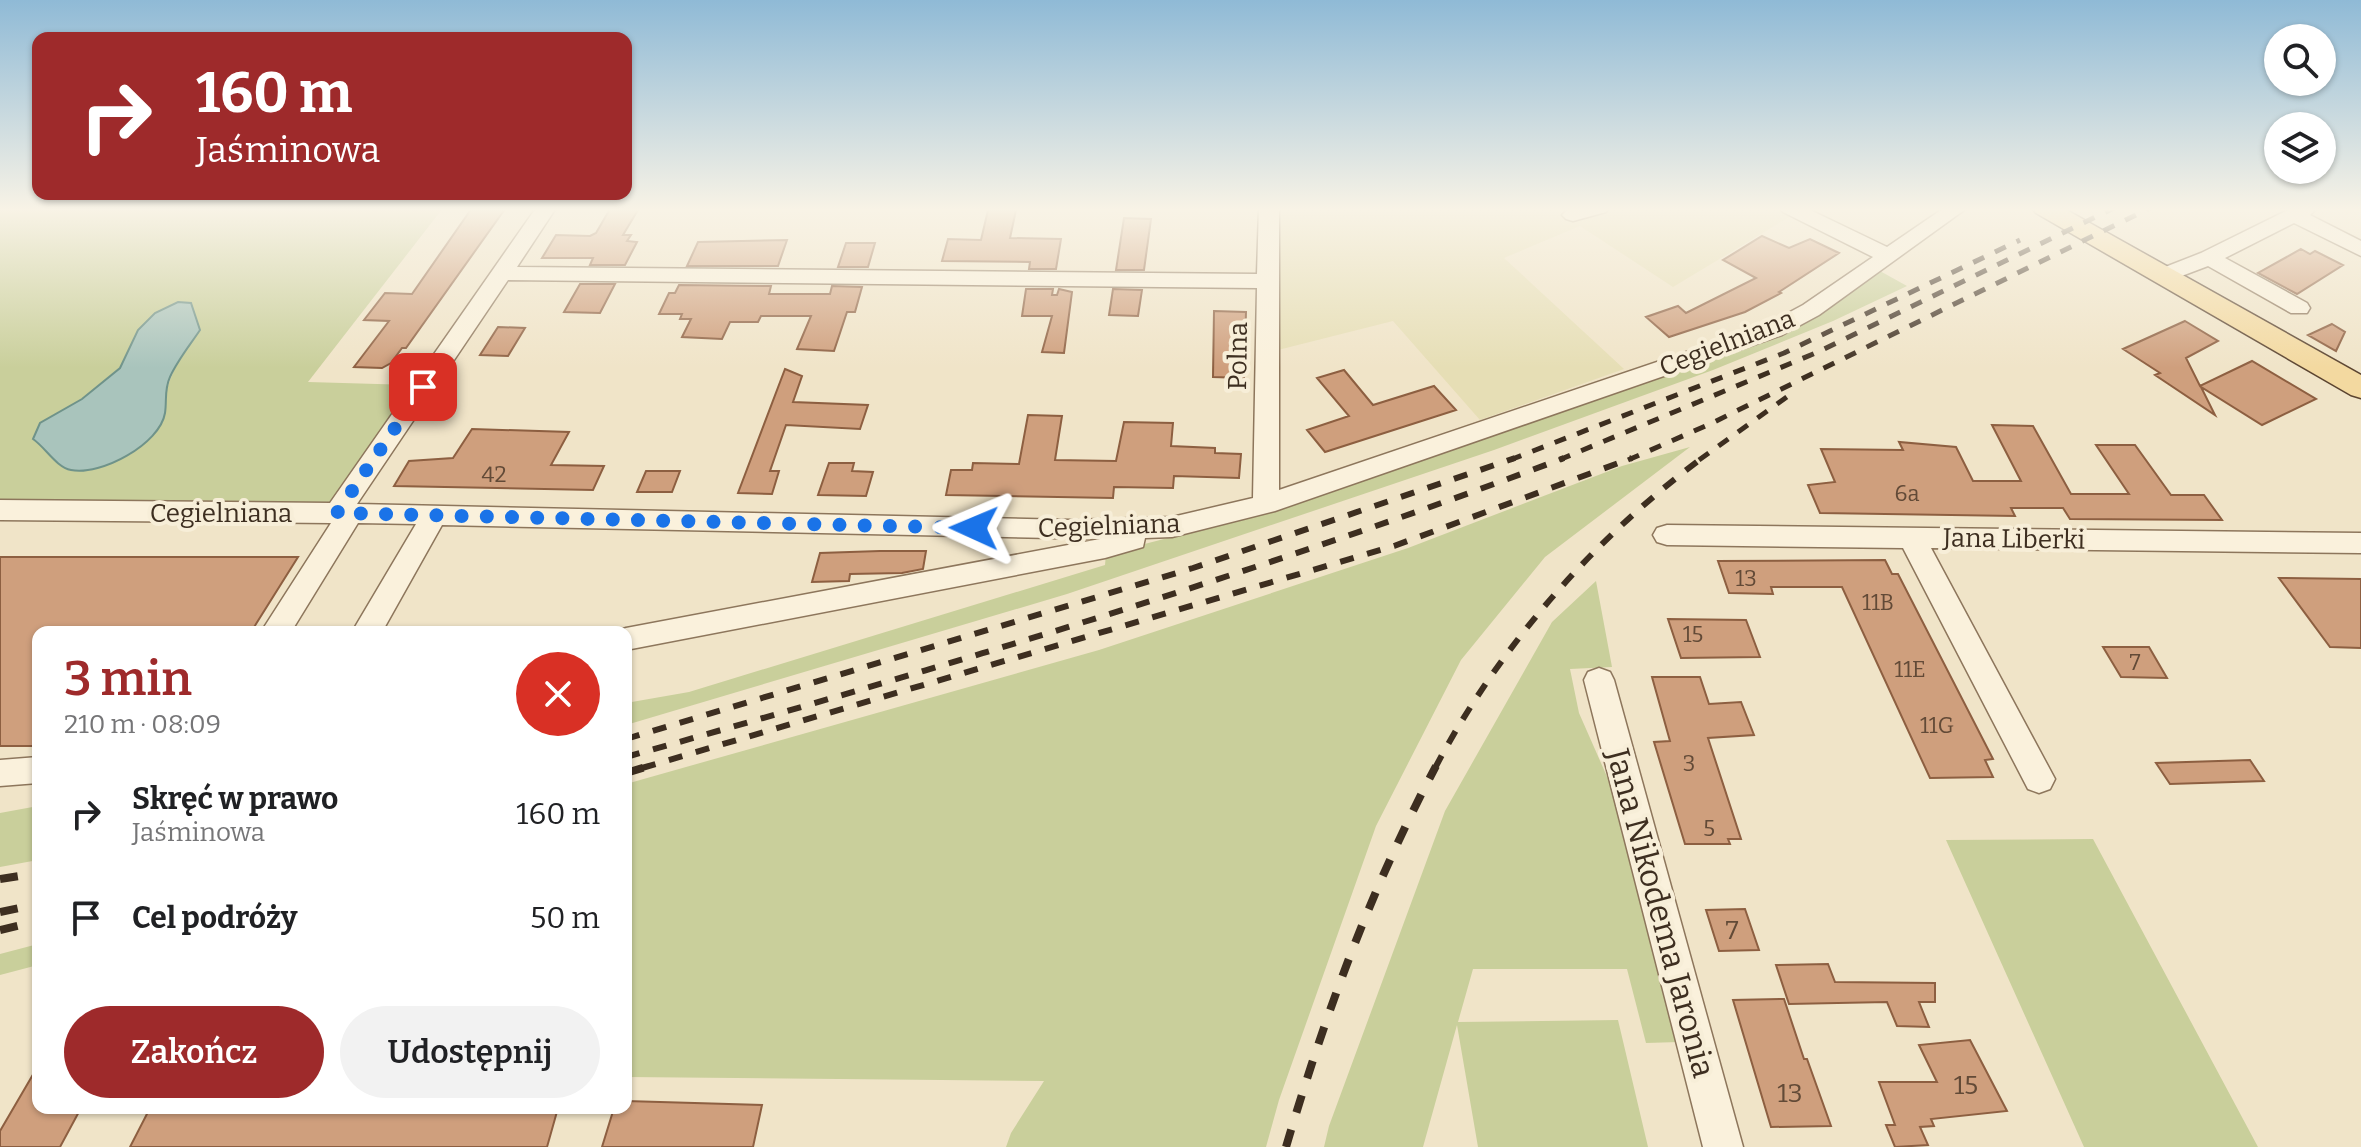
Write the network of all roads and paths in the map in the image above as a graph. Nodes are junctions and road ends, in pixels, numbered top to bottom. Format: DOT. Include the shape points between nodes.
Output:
graph roads {
  1 [pos="509,262"];
  2 [pos="1268,262"];
  3 [pos="1878,262"];
  4 [pos="2138,262"];
  5 [pos="2200,262"];
  6 [pos="2215,262"];
  7 [pos="501,273"];
  8 [pos="2163,276"];
  9 [pos="1267,281"];
  10 [pos="2299,308"];
  11 [pos="2361,388"];
  12 [pos="1266,504"];
  13 [pos="0,510"];
  14 [pos="344,514"];
  15 [pos="434,516"];
  16 [pos="1172,527"];
  17 [pos="1667,535"];
  18 [pos="1912,538"];
  19 [pos="2361,543"];
  20 [pos="279,626"];
  21 [pos="370,626"];
  22 [pos="632,638"];
  23 [pos="1599,680"];
  24 [pos="32,770"];
  25 [pos="0,773"];
  26 [pos="2039,779"];
  27 [pos="1723,1147"];
  1 -- 7 [label="street"];
  2 -- 9 [label="street, Polna"];
  3 -- 12 [label="street, Cegielniana" via="1774,330"];
  4 -- 8 [label="main road"];
  5 -- 8 [label="street"];
  6 -- 10 [label="street"];
  7 -- 9 [label="street"];
  7 -- 14 [label="street"];
  8 -- 11 [label="main road"];
  9 -- 12 [label="street, Polna"];
  12 -- 16 [label="street, Cegielniana"];
  13 -- 14 [label="street, Cegielniana"];
  14 -- 15 [label="street, Cegielniana"];
  14 -- 20 [label="street"];
  15 -- 16 [label="street, Cegielniana" via="1105,531"];
  15 -- 21 [label="street"];
  16 -- 22 [label="street" via="1105,548"];
  17 -- 18 [label="street, Jana Liberki"];
  18 -- 19 [label="street, Jana Liberki"];
  18 -- 26 [label="street"];
  23 -- 27 [label="street, Jana Nikodema Jaronia"];
  24 -- 25 [label="street"];
}
